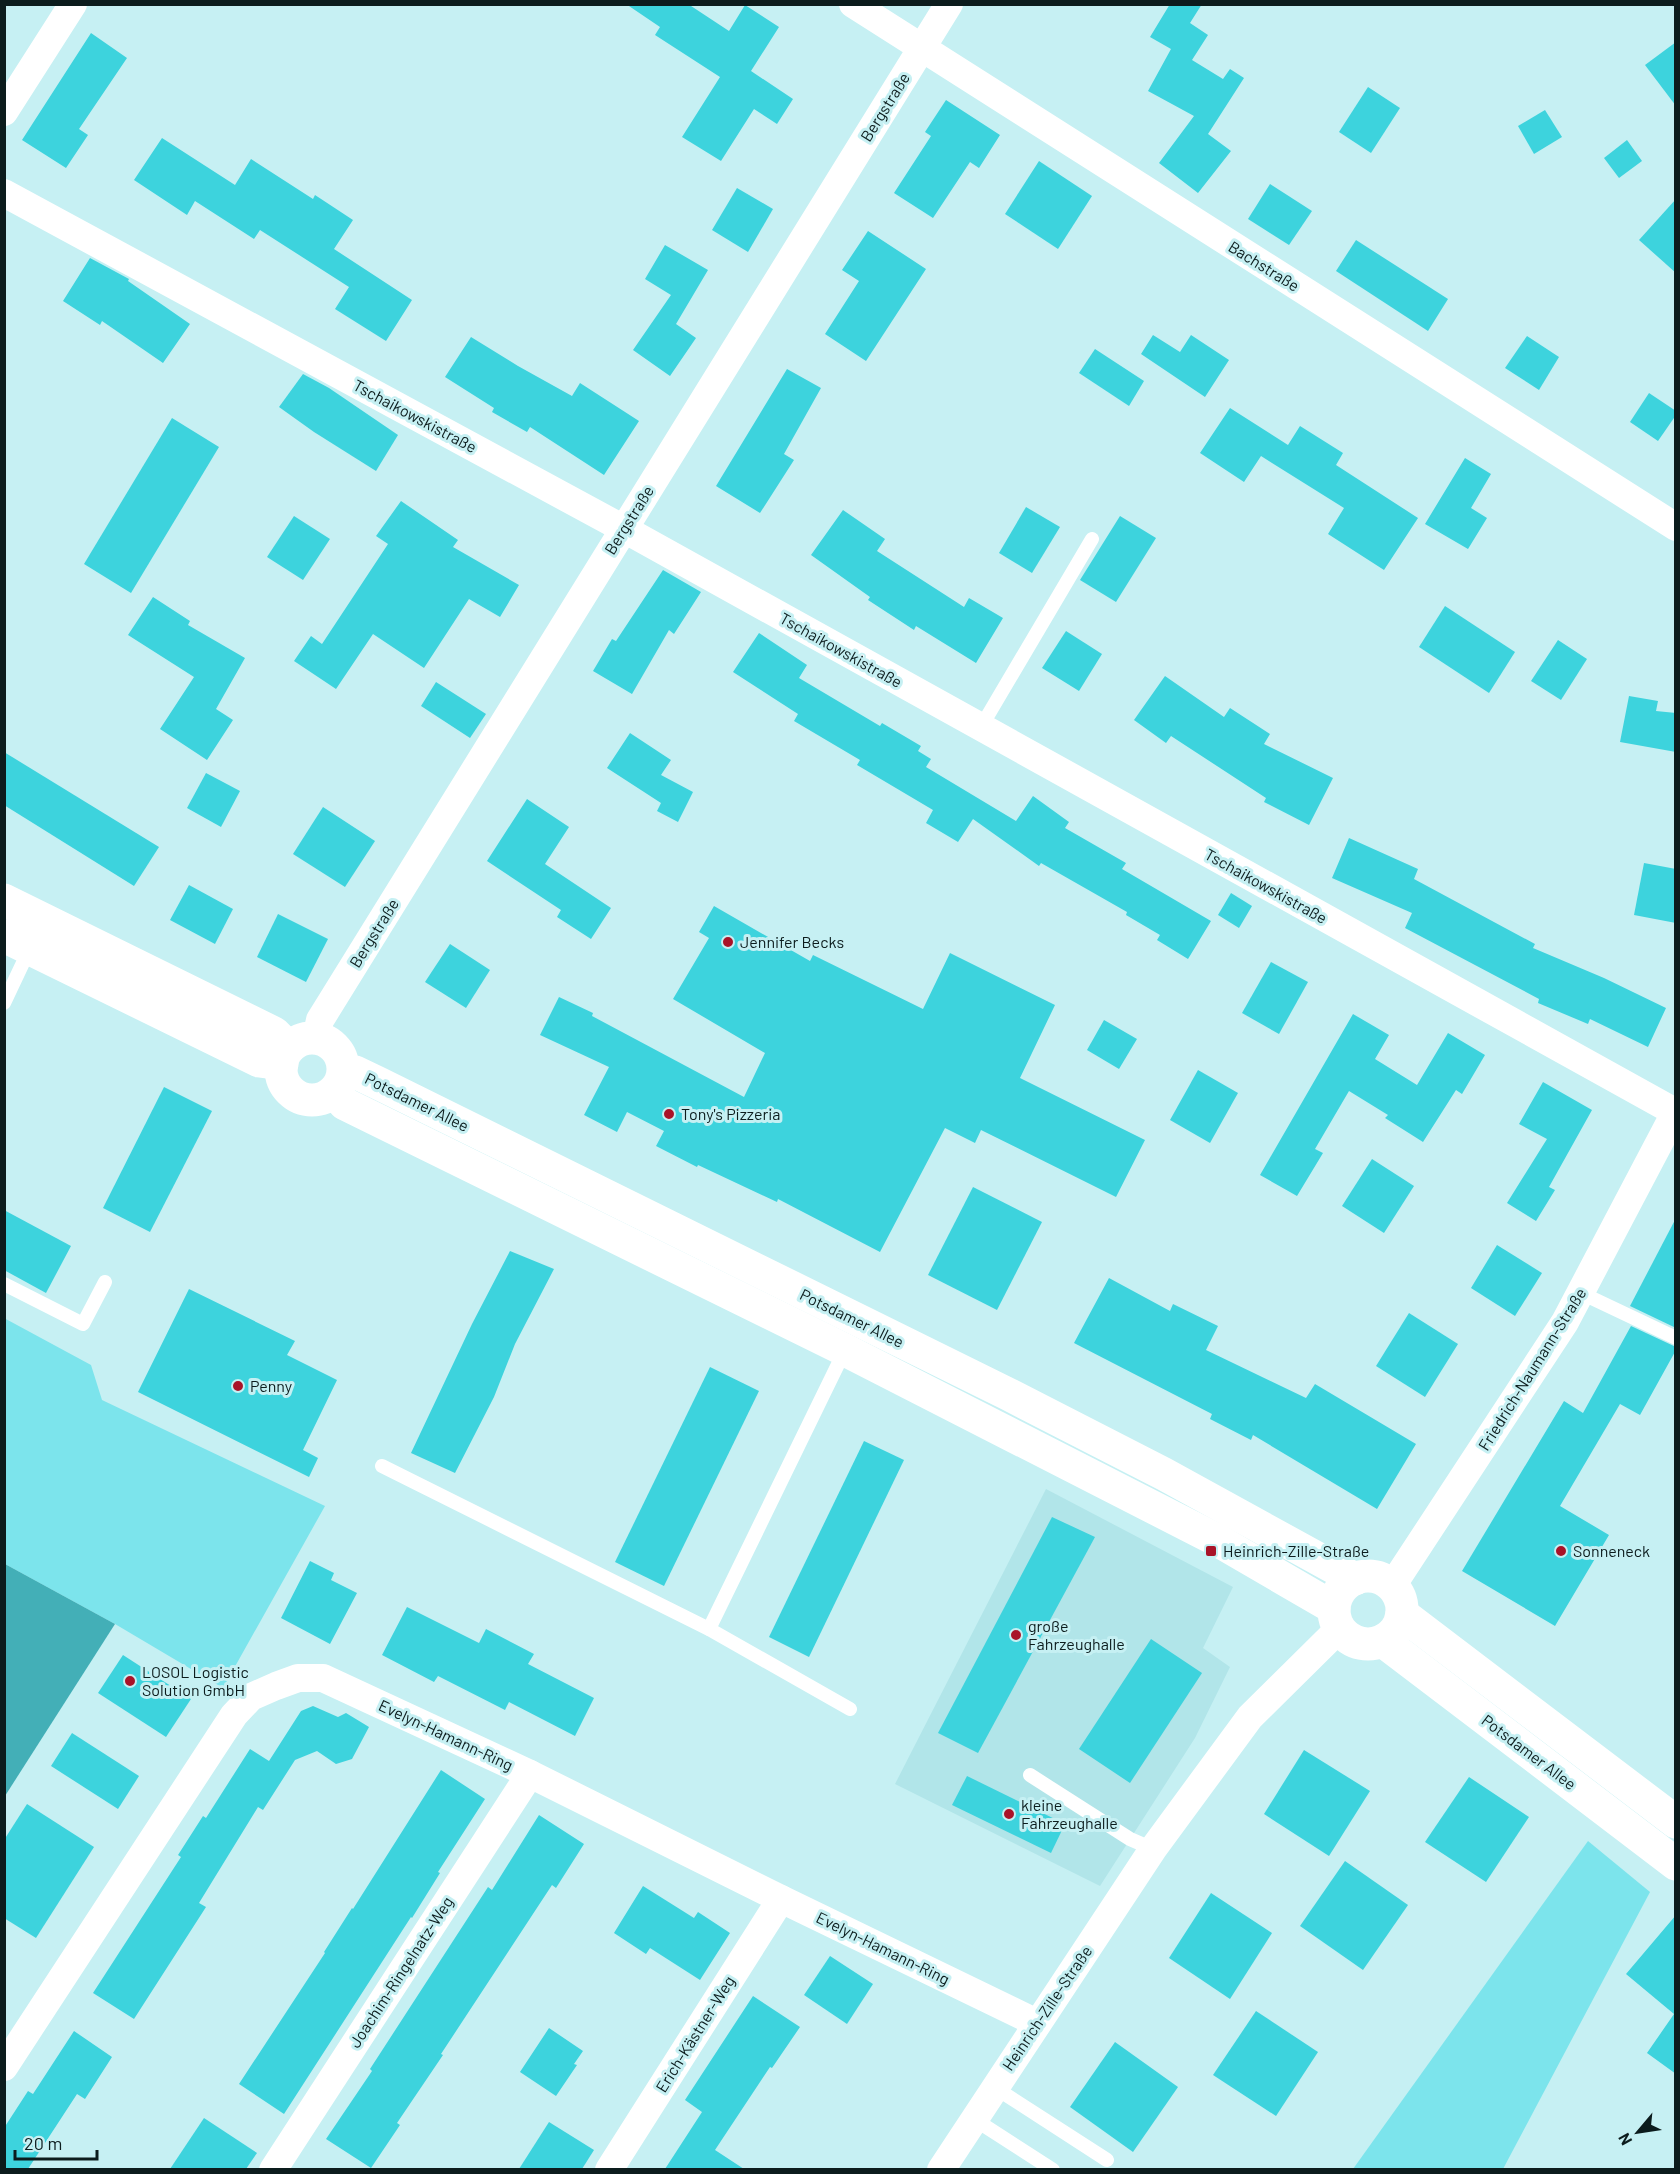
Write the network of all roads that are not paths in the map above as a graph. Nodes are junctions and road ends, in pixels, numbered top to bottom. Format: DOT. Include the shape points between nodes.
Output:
graph roads {
  1 [pos="73,4"];
  2 [pos="853,4"];
  3 [pos="949,4"];
  4 [pos="922,48"];
  5 [pos="4,112"];
  6 [pos="4,193"];
  7 [pos="1676,527"];
  8 [pos="624,529"];
  9 [pos="1092,539"];
  10 [pos="981,727"];
  11 [pos="4,900"];
  12 [pos="30,934"];
  13 [pos="4,1003"];
  14 [pos="296,1050"];
  15 [pos="339,1081"];
  16 [pos="1675,1112"];
  17 [pos="105,1282"];
  18 [pos="4,1284"];
  19 [pos="1581,1293"];
  20 [pos="852,1336"];
  21 [pos="1676,1338"];
  22 [pos="382,1466"];
  23 [pos="1355,1579"];
  24 [pos="1397,1600"];
  25 [pos="1337,1618"];
  26 [pos="709,1629"];
  27 [pos="1383,1641"];
  28 [pos="850,1709"];
  29 [pos="530,1774"];
  30 [pos="1030,1775"];
  31 [pos="1676,1822"];
  32 [pos="1153,1849"];
  33 [pos="1676,1864"];
  34 [pos="781,1899"];
  35 [pos="1037,2023"];
  36 [pos="4,2067"];
  37 [pos="994,2087"];
  38 [pos="974,2119"];
  39 [pos="1107,2160"];
  40 [pos="273,2169"];
  41 [pos="609,2169"];
  42 [pos="940,2169"];
  43 [pos="1053,2169"];
  1 -- 5 [label="street"];
  2 -- 4 [label="street, Bachstraße"];
  3 -- 4 [label="street, Bergstraße"];
  4 -- 7 [label="street, Bachstraße"];
  4 -- 8 [label="street, Bergstraße"];
  6 -- 8 [label="street, Tschaikowskistraße"];
  8 -- 10 [label="street, Tschaikowskistraße"];
  8 -- 14 [label="street, Bergstraße" via="320,1020"];
  9 -- 10 [label="lane"];
  10 -- 16 [label="street, Tschaikowskistraße"];
  11 -- 12 [label="street"];
  12 -- 13 [label="lane"];
  12 -- 14 [label="street" via="259,1061"];
  14 -- 15 [label="street" via="327,1041 342,1059"];
  14 -- 15 [label="street" via="284,1082 296,1096 315,1100"];
  15 -- 20 [label="street, Potsdamer Allee" via="345,1104"];
  16 -- 19 [label="street, Friedrich-Naumann-Straße"];
  17 -- 18 [label="lane" via="83,1324"];
  19 -- 21 [label="lane"];
  19 -- 24 [label="street, Friedrich-Naumann-Straße"];
  20 -- 23 [label="street, Potsdamer Allee" via="1008,1394"];
  20 -- 25 [label="street, Potsdamer Allee" via="1216,1540"];
  20 -- 26 [label="lane"];
  22 -- 26 [label="lane"];
  23 -- 24 [label="street" via="1375,1577"];
  23 -- 25 [label="street" via="1341,1591"];
  24 -- 27 [label="street" via="1399,1624"];
  24 -- 31 [label="street, Potsdamer Allee"];
  25 -- 27 [label="street" via="1346,1636 1363,1644"];
  25 -- 32 [label="street, Heinrich-Zille-Straße" via="1250,1717"];
  26 -- 28 [label="lane"];
  27 -- 33 [label="street, Potsdamer Allee"];
  29 -- 34 [label="street, Evelyn-Hamann-Ring"];
  29 -- 36 [label="street, Evelyn-Hamann-Ring" via="323,1678 298,1678 251,1697 234,1715"];
  29 -- 40 [label="street, Joachim-Ringelnatz-Weg"];
  30 -- 32 [label="lane" via="1130,1839"];
  32 -- 35 [label="street, Heinrich-Zille-Straße"];
  34 -- 35 [label="street, Evelyn-Hamann-Ring"];
  34 -- 41 [label="street, Erich-Kästner-Weg"];
  35 -- 37 [label="street, Heinrich-Zille-Straße"];
  37 -- 38 [label="street, Heinrich-Zille-Straße"];
  37 -- 39 [label="lane"];
  38 -- 42 [label="street, Heinrich-Zille-Straße"];
  38 -- 43 [label="lane"];
}
